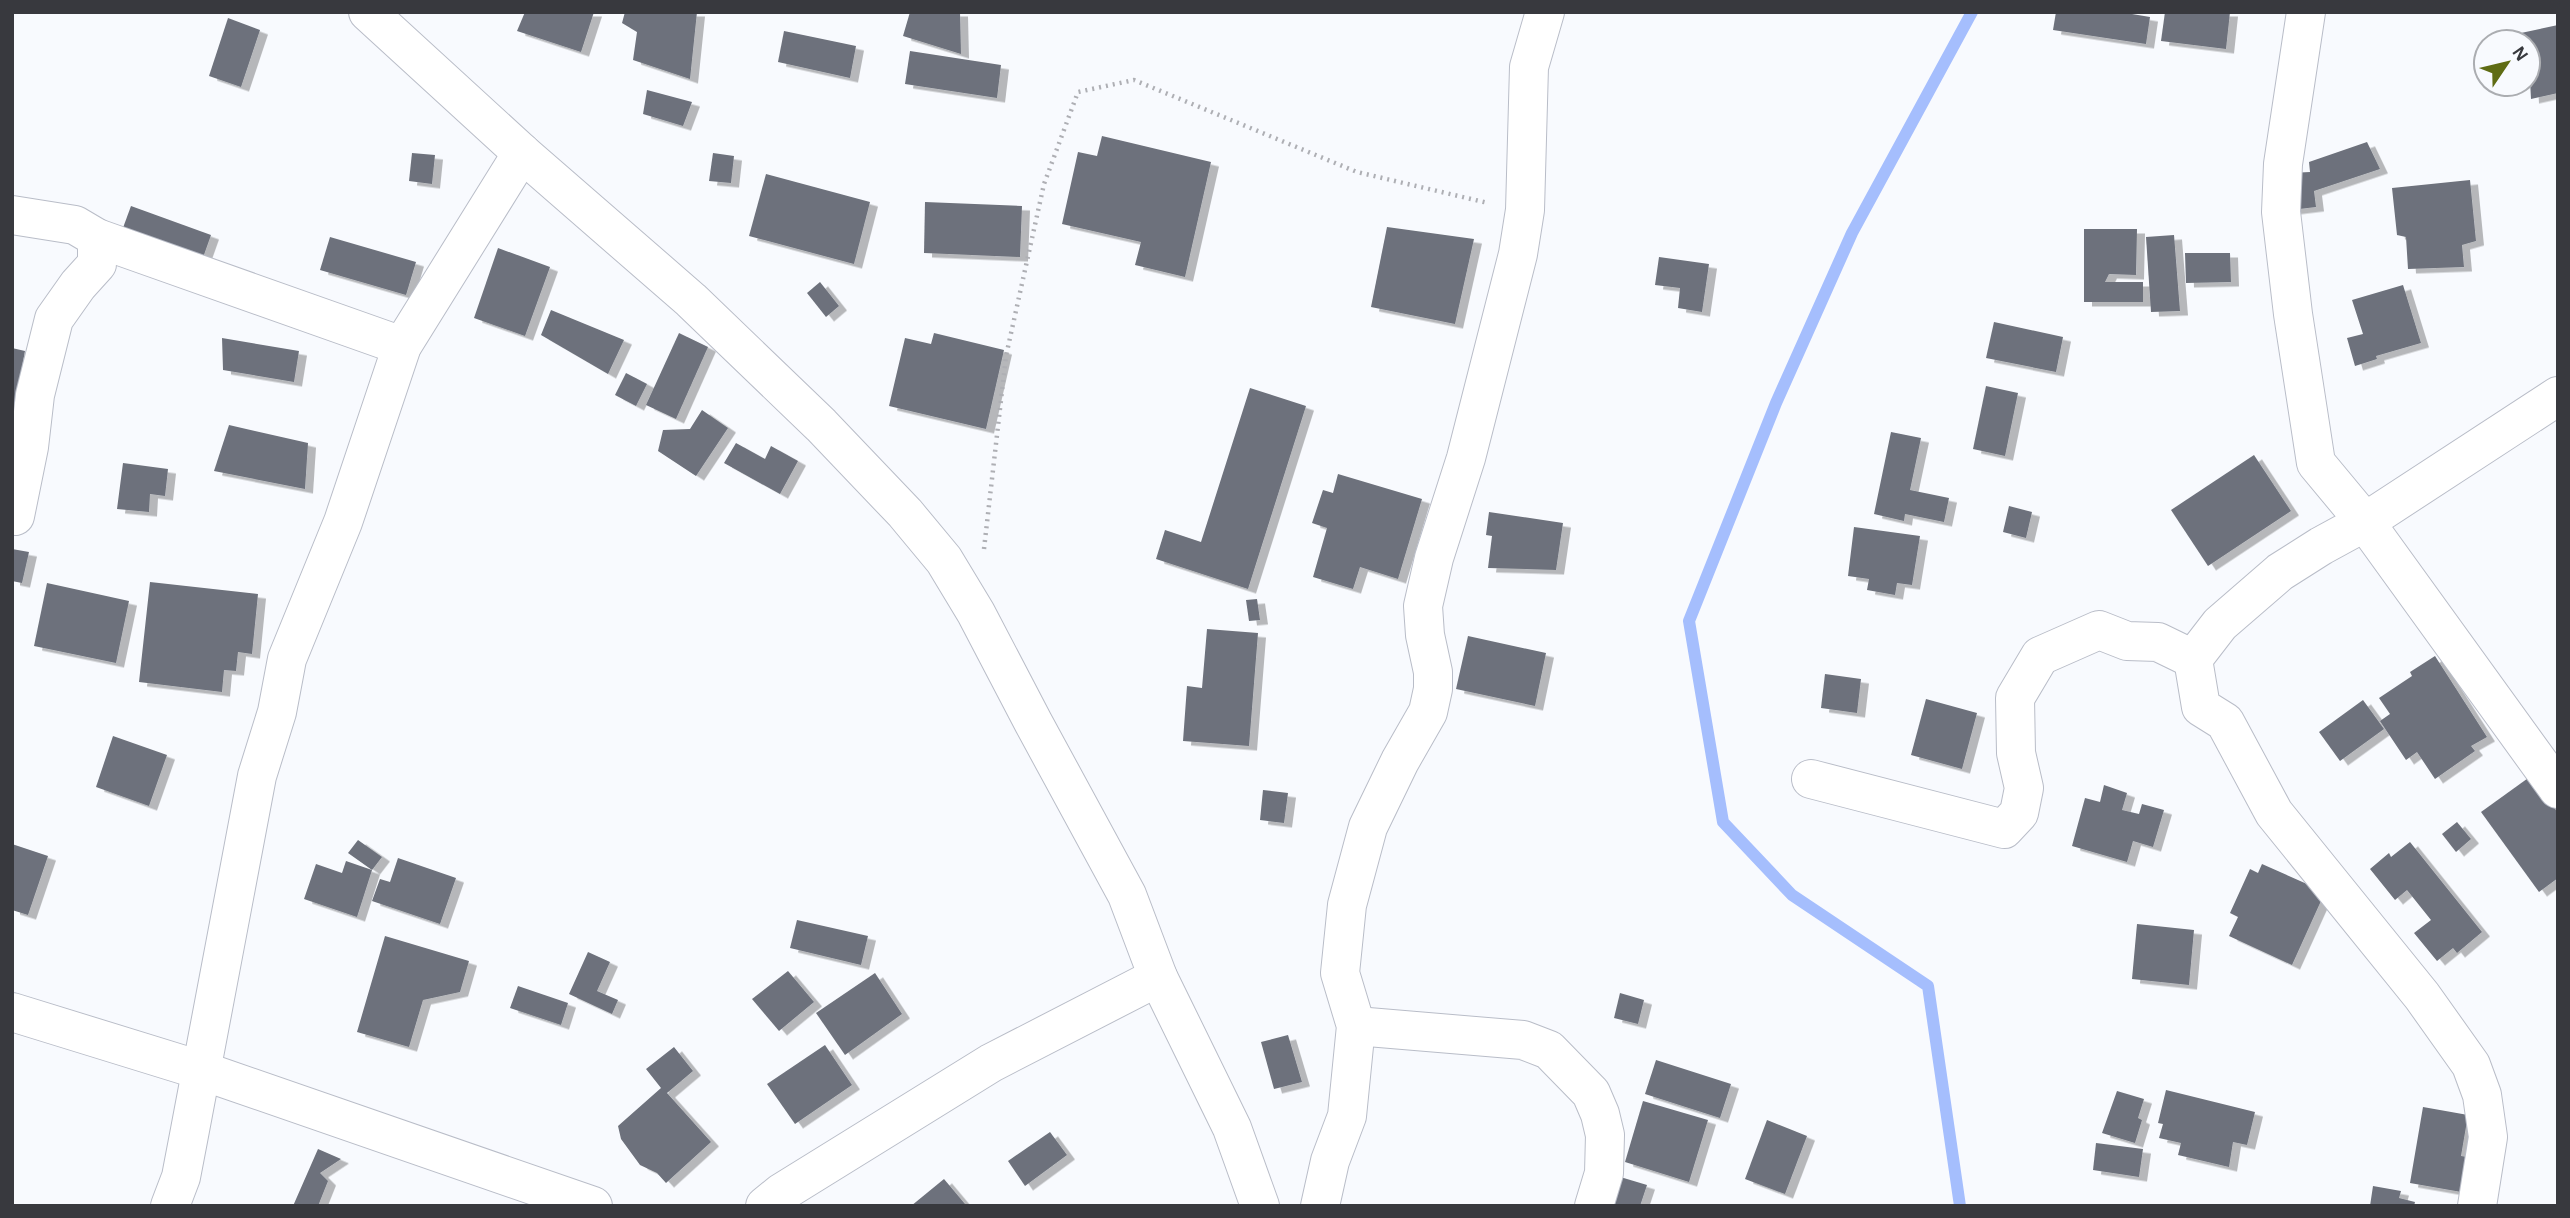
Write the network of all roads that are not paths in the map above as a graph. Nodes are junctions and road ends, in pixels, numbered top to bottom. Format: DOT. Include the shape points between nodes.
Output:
graph roads {
  1 [pos="1545,12"];
  2 [pos="2306,12"];
  3 [pos="377,16"];
  4 [pos="522,153"];
  5 [pos="12,215"];
  6 [pos="97,238"];
  7 [pos="402,346"];
  8 [pos="2558,396"];
  9 [pos="15,516"];
  10 [pos="2365,522"];
  11 [pos="2193,659"];
  12 [pos="1811,779"];
  13 [pos="2558,789"];
  14 [pos="1158,977"];
  15 [pos="12,1012"];
  16 [pos="1356,1026"];
  17 [pos="200,1070"];
  18 [pos="170,1206"];
  19 [pos="593,1206"];
  20 [pos="765,1206"];
  21 [pos="1260,1206"];
  22 [pos="1320,1206"];
  23 [pos="1594,1206"];
  24 [pos="2477,1206"];
  1 -- 16 [label="street" via="1530,67 1525,210 1509,292 1423,606 1433,672 1428,712 1367,827 1347,905 1340,973"];
  2 -- 10 [label="street" via="2283,164 2283,225 2293,314 2316,463"];
  3 -- 4 [label="street"];
  4 -- 7 [label="street"];
  4 -- 14 [label="street" via="691,300 821,425 944,560 1127,895"];
  5 -- 6 [label="street" via="75,225"];
  6 -- 7 [label="street"];
  6 -- 9 [label="street" via="97,264 54,319 35,395"];
  7 -- 17 [label="street" via="343,522 287,659 257,776"];
  8 -- 10 [label="street"];
  10 -- 11 [label="street" via="2280,572 2220,624"];
  10 -- 13 [label="street"];
  11 -- 12 [label="street" via="2158,642 2127,641 2099,630 2040,656 2015,698 2016,753 2024,788 2019,813 2004,829"];
  11 -- 24 [label="street" via="2201,707 2224,722 2274,813 2422,996 2471,1065 2483,1095 2488,1138"];
  14 -- 20 [label="street" via="991,1063"];
  14 -- 21 [label="street" via="1231,1128"];
  15 -- 17 [label="street"];
  16 -- 22 [label="street" via="1347,1116"];
  16 -- 23 [label="street" via="1523,1040 1549,1050 1591,1093 1600,1114 1605,1135 1604,1173"];
  17 -- 18 [label="street" via="180,1177"];
  17 -- 19 [label="street"];
}
